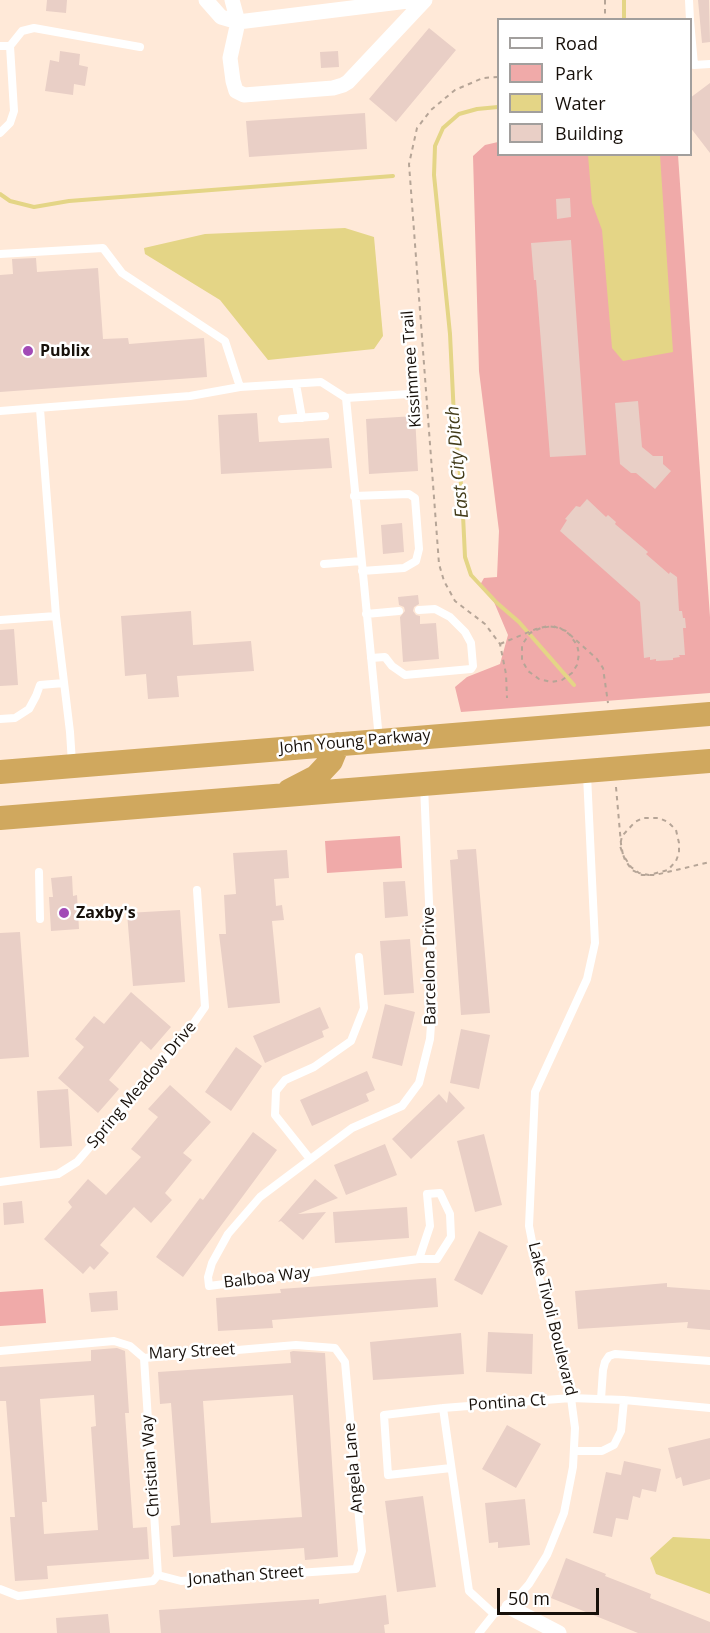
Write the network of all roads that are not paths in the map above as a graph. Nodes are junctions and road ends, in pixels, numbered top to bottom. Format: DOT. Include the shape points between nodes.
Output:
graph roads {
  1 [pos="206,0"];
  2 [pos="232,0"];
  3 [pos="416,0"];
  4 [pos="424,0"];
  5 [pos="689,0"];
  6 [pos="690,18"];
  7 [pos="238,22"];
  8 [pos="692,42"];
  9 [pos="0,46"];
  10 [pos="10,46"];
  11 [pos="140,47"];
  12 [pos="710,64"];
  13 [pos="0,133"];
  14 [pos="0,254"];
  15 [pos="296,384"];
  16 [pos="240,387"];
  17 [pos="409,394"];
  18 [pos="346,398"];
  19 [pos="40,409"];
  20 [pos="0,411"];
  21 [pos="325,416"];
  22 [pos="302,418"];
  23 [pos="282,419"];
  24 [pos="354,496"];
  25 [pos="361,561"];
  26 [pos="324,564"];
  27 [pos="362,571"];
  28 [pos="419,610"];
  29 [pos="399,611"];
  30 [pos="366,614"];
  31 [pos="56,615"];
  32 [pos="0,620"];
  33 [pos="371,658"];
  34 [pos="64,683"];
  35 [pos="710,714"];
  36 [pos="0,719"];
  37 [pos="379,741"];
  38 [pos="338,744"];
  39 [pos="710,761"];
  40 [pos="72,766"];
  41 [pos="587,771"];
  42 [pos="0,772"];
  43 [pos="424,785"];
  44 [pos="276,797"];
  45 [pos="0,818"];
  46 [pos="39,872"];
  47 [pos="197,890"];
  48 [pos="40,919"];
  49 [pos="359,957"];
  50 [pos="309,1159"];
  51 [pos="0,1182"];
  52 [pos="419,1259"];
  53 [pos="0,1351"];
  54 [pos="144,1358"];
  55 [pos="710,1361"];
  56 [pos="345,1362"];
  57 [pos="571,1398"];
  58 [pos="601,1399"];
  59 [pos="624,1400"];
  60 [pos="443,1408"];
  61 [pos="710,1408"];
  62 [pos="575,1451"];
  63 [pos="452,1468"];
  64 [pos="350,1569"];
  65 [pos="158,1575"];
  66 [pos="0,1589"];
  67 [pos="508,1607"];
  68 [pos="494,1614"];
  69 [pos="479,1633"];
  70 [pos="559,1633"];
  1 -- 7 [label="street" via="220,17"];
  2 -- 7 [label="street"];
  3 -- 7 [label="street"];
  4 -- 7 [label="street" via="348,82 333,88 244,96 236,91 231,58"];
  5 -- 6 [label="lane"];
  8 -- 12 [label="lane" via="694,65"];
  9 -- 10 [label="lane"];
  10 -- 11 [label="lane" via="22,31 34,28"];
  10 -- 13 [label="lane" via="14,111 10,123"];
  14 -- 16 [label="lane" via="103,248 122,273 225,341"];
  15 -- 16 [label="lane"];
  15 -- 18 [label="lane" via="321,382"];
  15 -- 22 [label="lane"];
  16 -- 19 [label="lane" via="190,396"];
  17 -- 18 [label="lane"];
  18 -- 24 [label="lane"];
  19 -- 20 [label="lane"];
  19 -- 31 [label="lane"];
  21 -- 22 [label="lane"];
  22 -- 23 [label="lane"];
  24 -- 25 [label="lane"];
  24 -- 27 [label="lane" via="410,494 415,498 419,549 416,561 404,568"];
  25 -- 26 [label="lane"];
  25 -- 27 [label="lane"];
  27 -- 30 [label="lane"];
  28 -- 33 [label="lane" via="435,609 465,632 471,643 471,669 405,675 385,657"];
  29 -- 30 [label="lane"];
  30 -- 33 [label="lane"];
  31 -- 32 [label="lane"];
  31 -- 34 [label="lane"];
  33 -- 37 [label="lane"];
  34 -- 36 [label="lane" via="40,685 29,709 15,718"];
  34 -- 40 [label="lane"];
  35 -- 37 [label="highway, John Young Parkway"];
  37 -- 38 [label="highway, John Young Parkway"];
  38 -- 40 [label="highway, John Young Parkway"];
  38 -- 44 [label="highway" via="331,761 316,777"];
  39 -- 41 [label="highway"];
  40 -- 42 [label="highway, John Young Parkway"];
  41 -- 43 [label="highway"];
  41 -- 57 [label="lane, Lake Tivoli Boulevard" via="595,943 587,979 535,1092 529,1226"];
  43 -- 44 [label="highway"];
  43 -- 50 [label="lane, Barcelona Drive" via="433,995 430,1039 419,1083 402,1106 352,1128"];
  44 -- 45 [label="highway"];
  46 -- 48 [label="lane"];
  47 -- 51 [label="lane, Spring Meadow Drive" via="205,1006 182,1040 77,1162 58,1174"];
  49 -- 50 [label="lane" via="364,1008 351,1041 314,1067 285,1080 276,1091 275,1115"];
  50 -- 52 [label="lane, Balboa Way" via="260,1197 228,1234 212,1263 209,1286"];
  52 -- 52 [label="lane" via="437,1259 452,1237 450,1214 440,1193 427,1194 430,1226"];
  53 -- 54 [label="lane, Mary Street" via="114,1341 130,1346"];
  54 -- 56 [label="lane, Mary Street" via="296,1345 335,1348"];
  54 -- 65 [label="lane, Christian Way"];
  55 -- 58 [label="lane" via="609,1356 603,1370"];
  56 -- 64 [label="lane, Angela Lane" via="362,1551 356,1569"];
  57 -- 58 [label="lane, Pontina Ct"];
  57 -- 60 [label="lane, Pontina Ct"];
  57 -- 62 [label="lane, Lake Tivoli Boulevard"];
  58 -- 59 [label="lane, Pontina Ct"];
  59 -- 61 [label="lane, Pontina Ct"];
  59 -- 62 [label="lane" via="621,1431 614,1445 602,1451"];
  60 -- 63 [label="lane"];
  60 -- 63 [label="lane, Pontina Ct" via="384,1415 388,1475"];
  62 -- 67 [label="lane, Lake Tivoli Boulevard" via="564,1513 547,1555"];
  63 -- 68 [label="lane" via="469,1591"];
  64 -- 65 [label="lane, Jonathan Street" via="181,1581"];
  65 -- 66 [label="lane, Jonathan Street" via="153,1581 18,1596"];
  67 -- 68 [label="lane, Lake Tivoli Boulevard"];
  67 -- 70 [label="street"];
  68 -- 69 [label="lane, Lake Tivoli Boulevard"];
}
